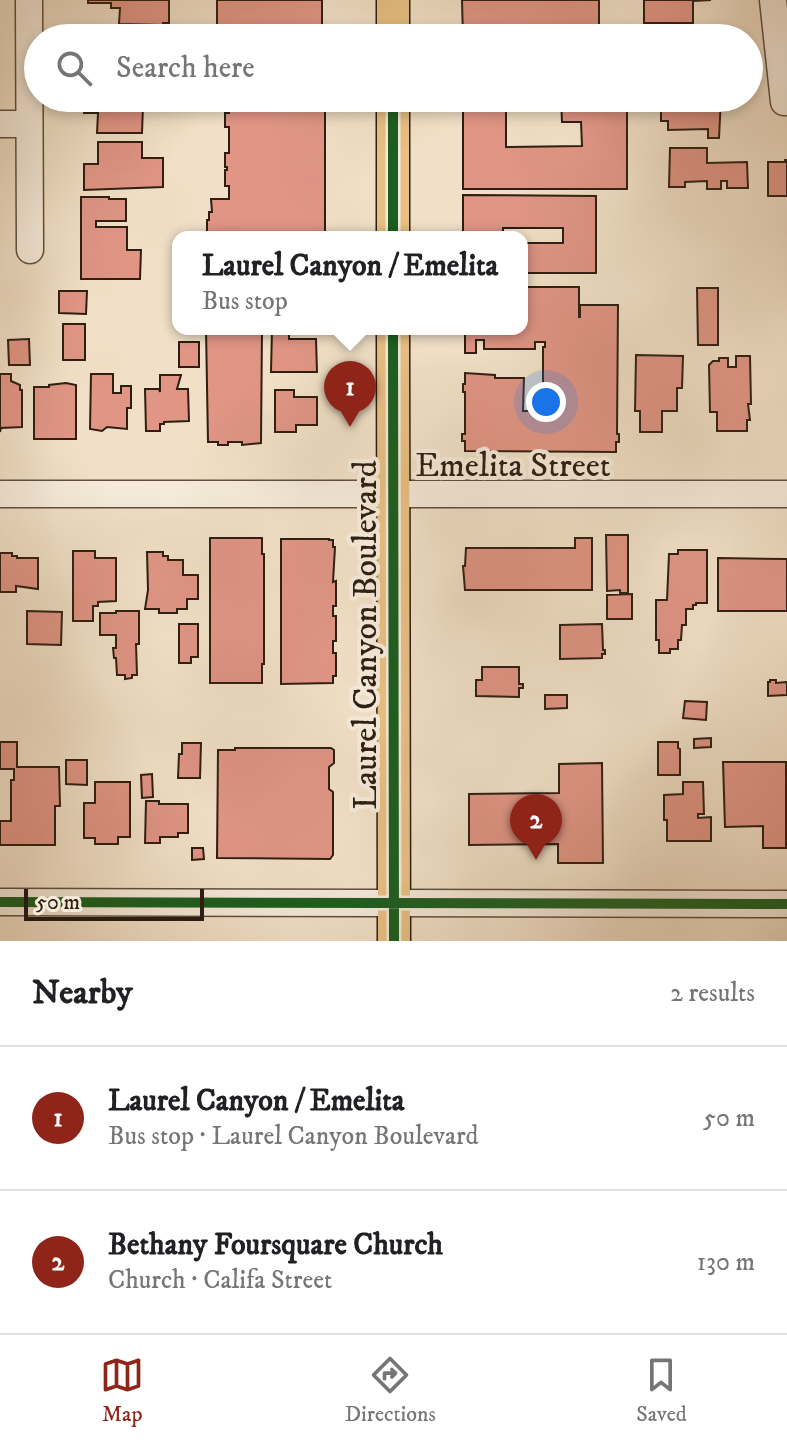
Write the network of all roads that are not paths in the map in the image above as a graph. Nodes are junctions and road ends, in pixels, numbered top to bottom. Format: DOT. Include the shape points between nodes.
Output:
graph roads {
  1 [pos="29,0"];
  2 [pos="393,0"];
  3 [pos="773,0"];
  4 [pos="29,24"];
  5 [pos="393,24"];
  6 [pos="785,102"];
  7 [pos="29,112"];
  8 [pos="393,112"];
  9 [pos="0,124"];
  10 [pos="29,124"];
  11 [pos="393,231"];
  12 [pos="30,250"];
  13 [pos="393,335"];
  14 [pos="0,494"];
  15 [pos="394,494"];
  16 [pos="787,494"];
  17 [pos="0,902"];
  18 [pos="394,904"];
  19 [pos="787,904"];
  20 [pos="394,941"];
  1 -- 4 [label="street"];
  2 -- 5 [label="main road"];
  3 -- 6 [label="street"];
  7 -- 10 [label="street"];
  8 -- 11 [label="main road"];
  9 -- 10 [label="street"];
  10 -- 12 [label="street"];
  13 -- 15 [label="main road, Laurel Canyon Boulevard"];
  14 -- 15 [label="street, Emelita Street"];
  15 -- 16 [label="street, Emelita Street"];
  15 -- 18 [label="main road, Laurel Canyon Boulevard"];
  17 -- 18 [label="street"];
  18 -- 19 [label="street"];
  18 -- 20 [label="main road, Laurel Canyon Boulevard"];
}
